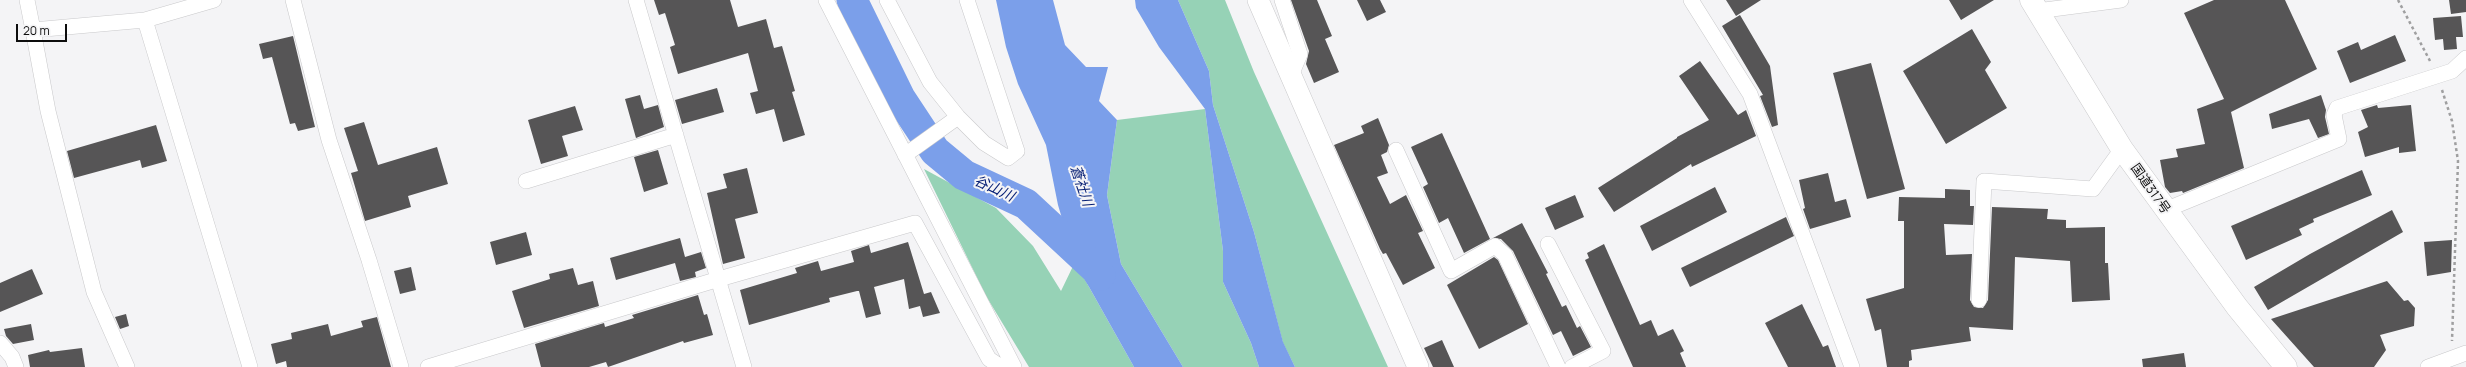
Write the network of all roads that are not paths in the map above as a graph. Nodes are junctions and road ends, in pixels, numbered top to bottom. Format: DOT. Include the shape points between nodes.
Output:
graph roads {
  1 [pos="27,0"];
  2 [pos="214,0"];
  3 [pos="293,0"];
  4 [pos="636,0"];
  5 [pos="826,0"];
  6 [pos="887,0"];
  7 [pos="967,0"];
  8 [pos="1258,0"];
  9 [pos="1282,0"];
  10 [pos="1691,0"];
  11 [pos="2121,0"];
  12 [pos="2034,6"];
  13 [pos="145,20"];
  14 [pos="33,30"];
  15 [pos="2466,58"];
  16 [pos="1290,78"];
  17 [pos="958,117"];
  18 [pos="676,135"];
  19 [pos="2122,149"];
  20 [pos="1396,150"];
  21 [pos="906,154"];
  22 [pos="526,181"];
  23 [pos="2165,210"];
  24 [pos="1548,244"];
  25 [pos="719,279"];
  26 [pos="1978,300"];
  27 [pos="0,343"];
  28 [pos="2459,356"];
  29 [pos="2433,366"];
  30 [pos="16,367"];
  31 [pos="127,367"];
  32 [pos="250,367"];
  33 [pos="401,367"];
  34 [pos="428,367"];
  35 [pos="744,367"];
  36 [pos="1001,367"];
  37 [pos="1014,367"];
  38 [pos="1418,367"];
  39 [pos="1558,367"];
  40 [pos="1572,367"];
  41 [pos="1852,367"];
  42 [pos="2286,367"];
  1 -- 14 [label="street"];
  2 -- 13 [label="street"];
  3 -- 33 [label="street" via="329,140"];
  4 -- 18 [label="street"];
  5 -- 21 [label="street"];
  6 -- 17 [label="street" via="930,82"];
  7 -- 17 [label="street" via="1017,151 1008,158 984,143"];
  8 -- 16 [label="street"];
  9 -- 16 [label="street" via="1300,54"];
  10 -- 41 [label="street" via="1750,94"];
  11 -- 12 [label="street"];
  12 -- 19 [label="highway, 国道317号"];
  13 -- 14 [label="street"];
  13 -- 32 [label="street"];
  14 -- 31 [label="street" via="48,111 94,292"];
  15 -- 23 [label="street" via="2452,71 2437,77 2337,108 2334,115 2339,139"];
  16 -- 38 [label="street"];
  17 -- 21 [label="street"];
  18 -- 22 [label="street"];
  18 -- 25 [label="street"];
  19 -- 23 [label="highway, 国道317号"];
  19 -- 26 [label="street" via="2094,189 1984,181"];
  20 -- 39 [label="street" via="1451,271 1495,246 1505,255"];
  21 -- 37 [label="street"];
  23 -- 42 [label="highway, 国道317号" via="2237,307"];
  24 -- 40 [label="street" via="1603,351"];
  25 -- 34 [label="street"];
  25 -- 35 [label="street"];
  25 -- 36 [label="street" via="915,223 989,358"];
  27 -- 30 [label="street" via="12,357"];
  28 -- 29 [label="street"];
}
